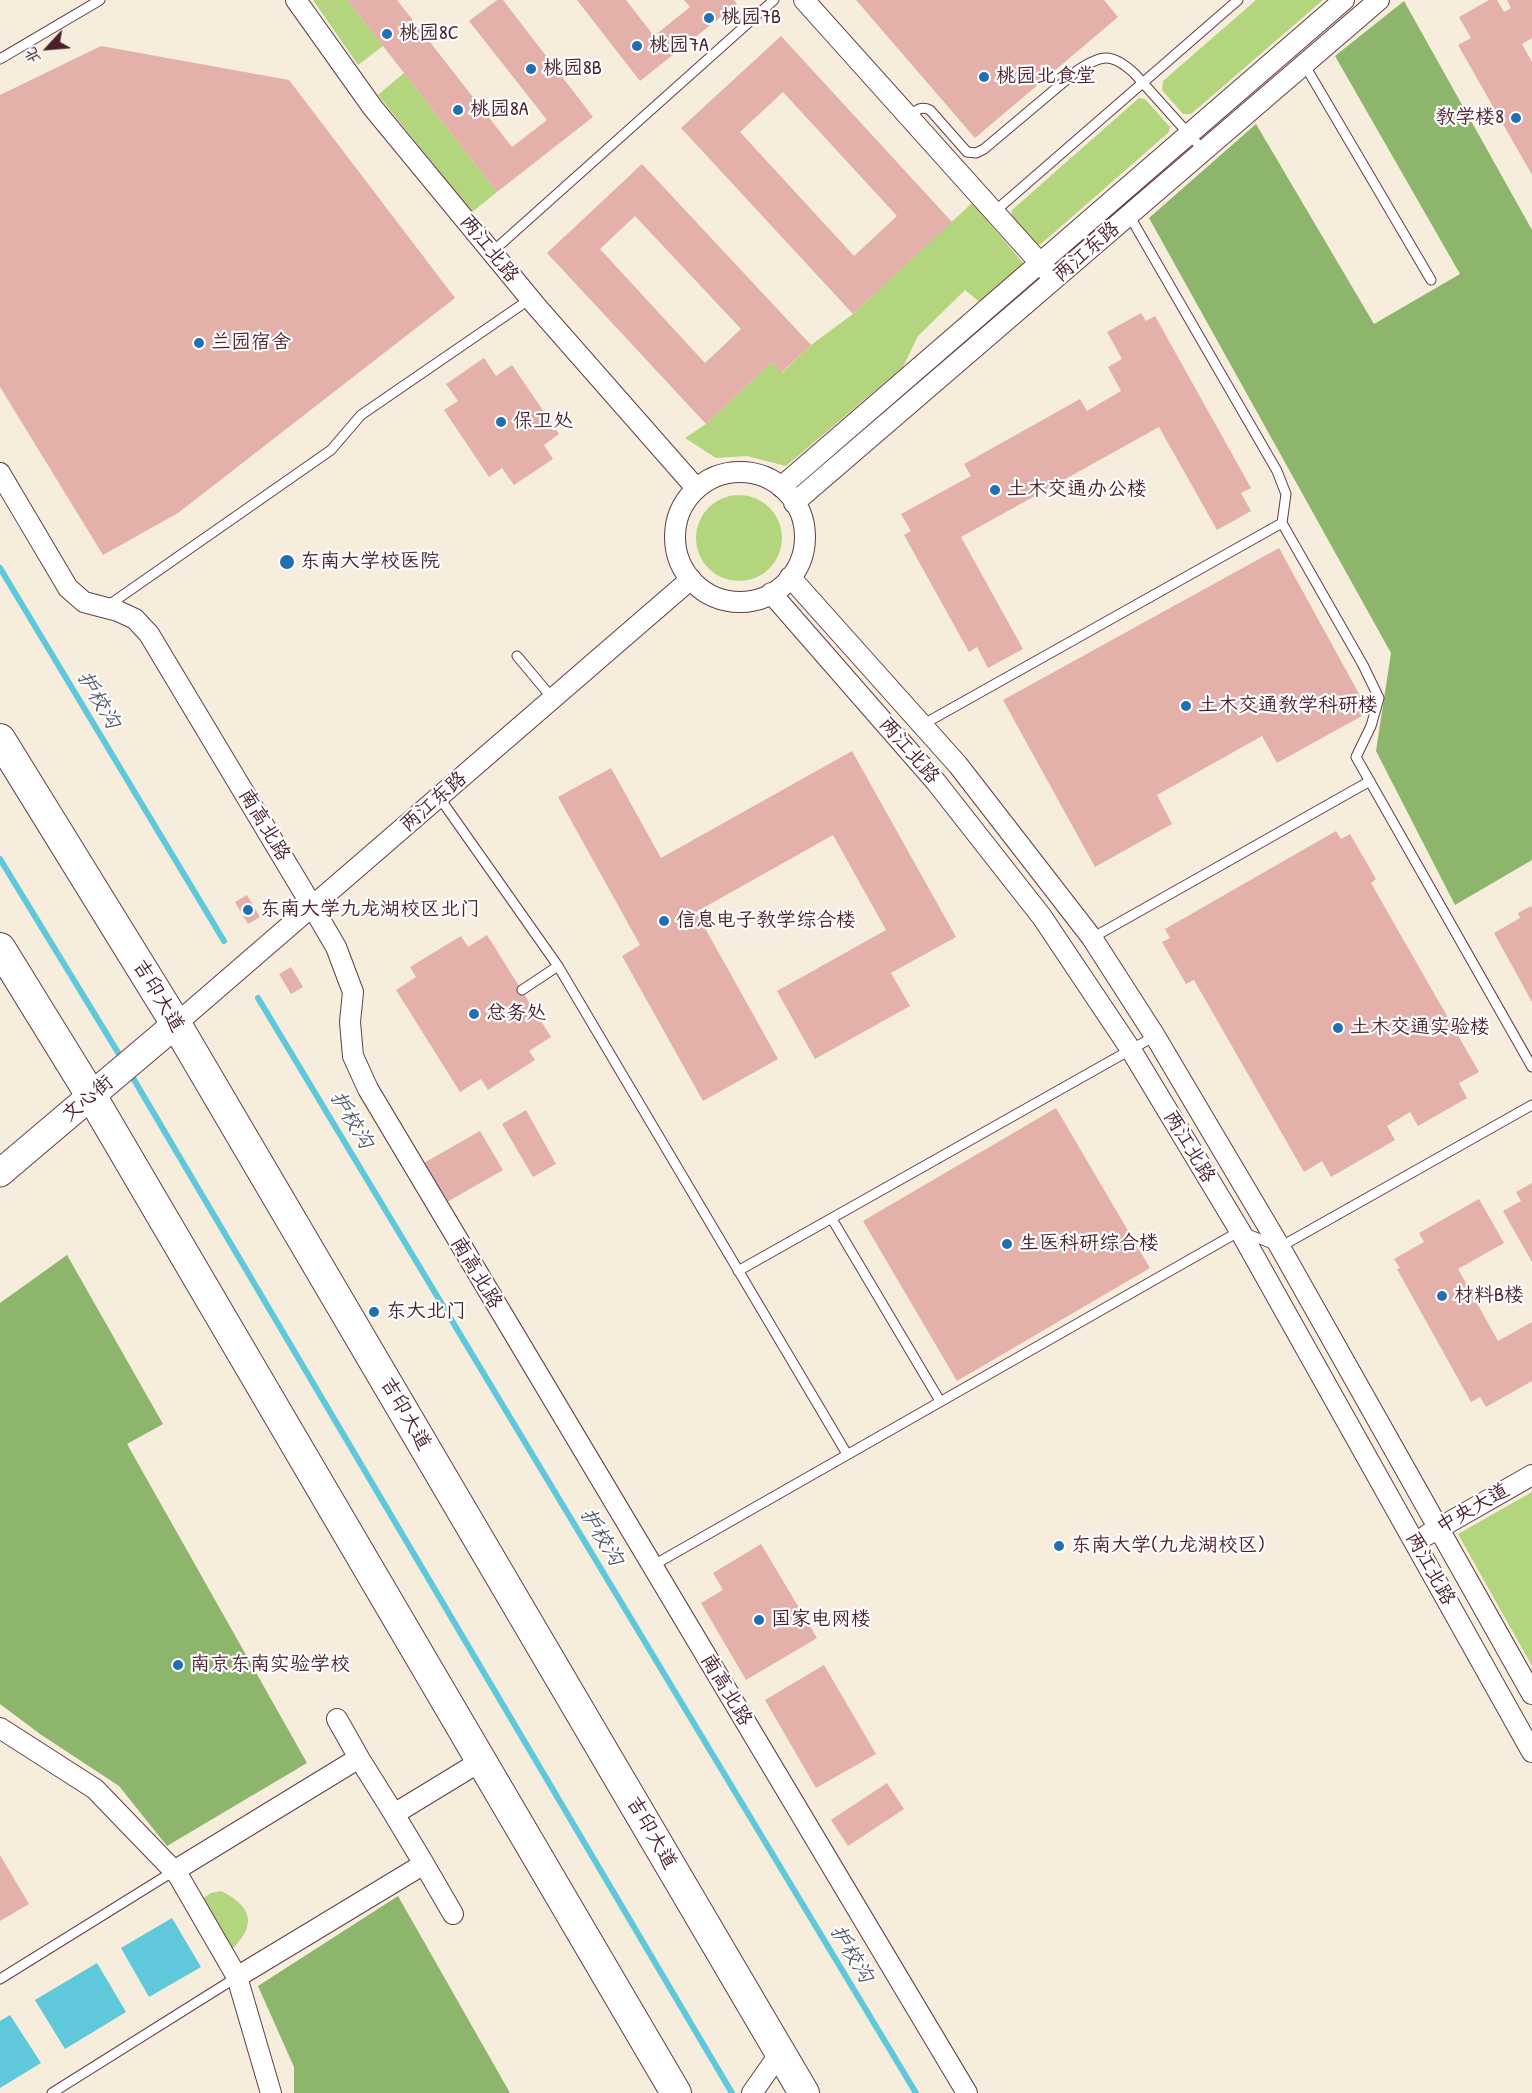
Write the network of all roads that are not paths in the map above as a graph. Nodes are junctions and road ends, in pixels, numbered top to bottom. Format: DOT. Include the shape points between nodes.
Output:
graph roads {
  1 [pos="100,0"];
  2 [pos="296,0"];
  3 [pos="774,0"];
  4 [pos="804,0"];
  5 [pos="1238,0"];
  6 [pos="1344,0"];
  7 [pos="1379,0"];
  8 [pos="0,59"];
  9 [pos="1304,64"];
  10 [pos="1143,82"];
  11 [pos="909,118"];
  12 [pos="1189,134"];
  13 [pos="1204,151"];
  14 [pos="994,212"];
  15 [pos="1129,215"];
  16 [pos="492,252"];
  17 [pos="1040,264"];
  18 [pos="1055,279"];
  19 [pos="1431,280"];
  20 [pos="530,299"];
  21 [pos="0,473"];
  22 [pos="781,487"];
  23 [pos="696,488"];
  24 [pos="794,503"];
  25 [pos="1282,523"];
  26 [pos="790,577"];
  27 [pos="691,579"];
  28 [pos="771,593"];
  29 [pos="104,608"];
  30 [pos="517,656"];
  31 [pos="553,699"];
  32 [pos="922,725"];
  33 [pos="0,739"];
  34 [pos="947,773"];
  35 [pos="1370,781"];
  36 [pos="440,797"];
  37 [pos="312,906"];
  38 [pos="1092,938"];
  39 [pos="0,948"];
  40 [pos="558,966"];
  41 [pos="522,990"];
  42 [pos="176,1024"];
  43 [pos="1155,1036"];
  44 [pos="1131,1050"];
  45 [pos="1532,1067"];
  46 [pos="92,1097"];
  47 [pos="1532,1105"];
  48 [pos="0,1173"];
  49 [pos="832,1218"];
  50 [pos="1240,1231"];
  51 [pos="1280,1247"];
  52 [pos="738,1271"];
  53 [pos="940,1401"];
  54 [pos="846,1454"];
  55 [pos="1532,1475"];
  56 [pos="1438,1528"];
  57 [pos="1414,1542"];
  58 [pos="652,1566"];
  59 [pos="1532,1694"];
  60 [pos="337,1719"];
  61 [pos="0,1728"];
  62 [pos="1527,1731"];
  63 [pos="1532,1752"];
  64 [pos="359,1758"];
  65 [pos="481,1761"];
  66 [pos="394,1814"];
  67 [pos="424,1864"];
  68 [pos="174,1871"];
  69 [pos="453,1914"];
  70 [pos="237,1977"];
  71 [pos="0,1979"];
  72 [pos="780,2053"];
  73 [pos="52,2093"];
  74 [pos="272,2093"];
  75 [pos="676,2093"];
  76 [pos="752,2093"];
  77 [pos="804,2093"];
  78 [pos="967,2093"];
  1 -- 8 [label="lane"];
  2 -- 16 [label="street, 两江北路" via="373,108"];
  3 -- 16 [label="lane"];
  4 -- 11 [label="street"];
  5 -- 10 [label="lane"];
  6 -- 12 [label="street, 两江东路"];
  7 -- 9 [label="street, 两江东路"];
  9 -- 13 [label="street, 两江东路"];
  9 -- 19 [label="lane"];
  10 -- 11 [label="lane" via="1121,61 1108,57 1092,60 976,153 967,152 930,110 919,108"];
  10 -- 12 [label="lane"];
  10 -- 14 [label="lane"];
  11 -- 14 [label="street"];
  12 -- 13 [label="lane"];
  12 -- 17 [label="street, 两江东路"];
  13 -- 15 [label="street, 两江东路"];
  14 -- 17 [label="street"];
  15 -- 18 [label="street, 两江东路"];
  15 -- 25 [label="lane" via="1277,471 1286,494"];
  16 -- 20 [label="street, 两江北路"];
  17 -- 18 [label="street"];
  17 -- 22 [label="street, 两江东路"];
  18 -- 24 [label="street, 两江东路"];
  20 -- 23 [label="street, 两江北路"];
  20 -- 29 [label="lane" via="361,415 331,450"];
  21 -- 29 [label="street, 南高北路" via="68,588 84,602"];
  22 -- 23 [label="street" via="753,473 733,472 713,477"];
  22 -- 24 [label="street"];
  23 -- 27 [label="street" via="682,506 675,527 676,550"];
  24 -- 26 [label="street" via="805,532 803,552"];
  25 -- 32 [label="lane"];
  25 -- 35 [label="lane" via="1379,698 1356,757"];
  26 -- 28 [label="street"];
  26 -- 32 [label="street, 两江北路"];
  27 -- 28 [label="street" via="718,599 740,602"];
  27 -- 31 [label="street, 两江东路"];
  28 -- 34 [label="street, 两江北路"];
  29 -- 37 [label="street, 南高北路" via="135,620 149,634"];
  30 -- 31 [label="lane"];
  31 -- 36 [label="street, 两江东路"];
  32 -- 34 [label="street, 两江北路"];
  33 -- 42 [label="main road, 吉印大道"];
  34 -- 38 [label="street, 两江北路"];
  34 -- 44 [label="street, 两江北路"];
  35 -- 38 [label="lane"];
  35 -- 45 [label="lane"];
  36 -- 37 [label="street, 两江东路"];
  36 -- 40 [label="lane"];
  37 -- 42 [label="street, 两江东路"];
  37 -- 58 [label="street, 南高北路" via="336,947 353,992 353,1056 368,1089"];
  38 -- 43 [label="street, 两江北路"];
  39 -- 46 [label="main road"];
  40 -- 41 [label="lane"];
  40 -- 52 [label="lane"];
  42 -- 46 [label="street, 文心街"];
  42 -- 72 [label="main road, 吉印大道"];
  43 -- 44 [label="lane"];
  43 -- 51 [label="street, 两江北路"];
  44 -- 49 [label="lane"];
  44 -- 50 [label="street, 两江北路"];
  46 -- 48 [label="street, 文心街"];
  46 -- 65 [label="main road"];
  47 -- 51 [label="lane"];
  49 -- 52 [label="lane"];
  49 -- 53 [label="lane"];
  50 -- 51 [label="lane"];
  50 -- 53 [label="lane"];
  50 -- 57 [label="street, 两江北路"];
  51 -- 56 [label="street, 两江北路"];
  52 -- 54 [label="lane"];
  53 -- 54 [label="lane"];
  54 -- 58 [label="lane"];
  55 -- 56 [label="street, 中央大道"];
  56 -- 57 [label="street, 中央大道"];
  56 -- 59 [label="street, 两江北路"];
  57 -- 62 [label="street, 两江北路"];
  58 -- 78 [label="street, 南高北路"];
  60 -- 64 [label="street"];
  61 -- 68 [label="street" via="95,1789"];
  62 -- 63 [label="street, 两江北路"];
  64 -- 66 [label="street"];
  64 -- 68 [label="street"];
  65 -- 66 [label="street"];
  65 -- 75 [label="main road"];
  66 -- 67 [label="street"];
  67 -- 69 [label="street"];
  67 -- 70 [label="street"];
  68 -- 70 [label="street"];
  68 -- 71 [label="lane"];
  70 -- 73 [label="lane"];
  70 -- 74 [label="street"];
  72 -- 76 [label="street"];
  72 -- 77 [label="main road, 吉印大道"];
}
